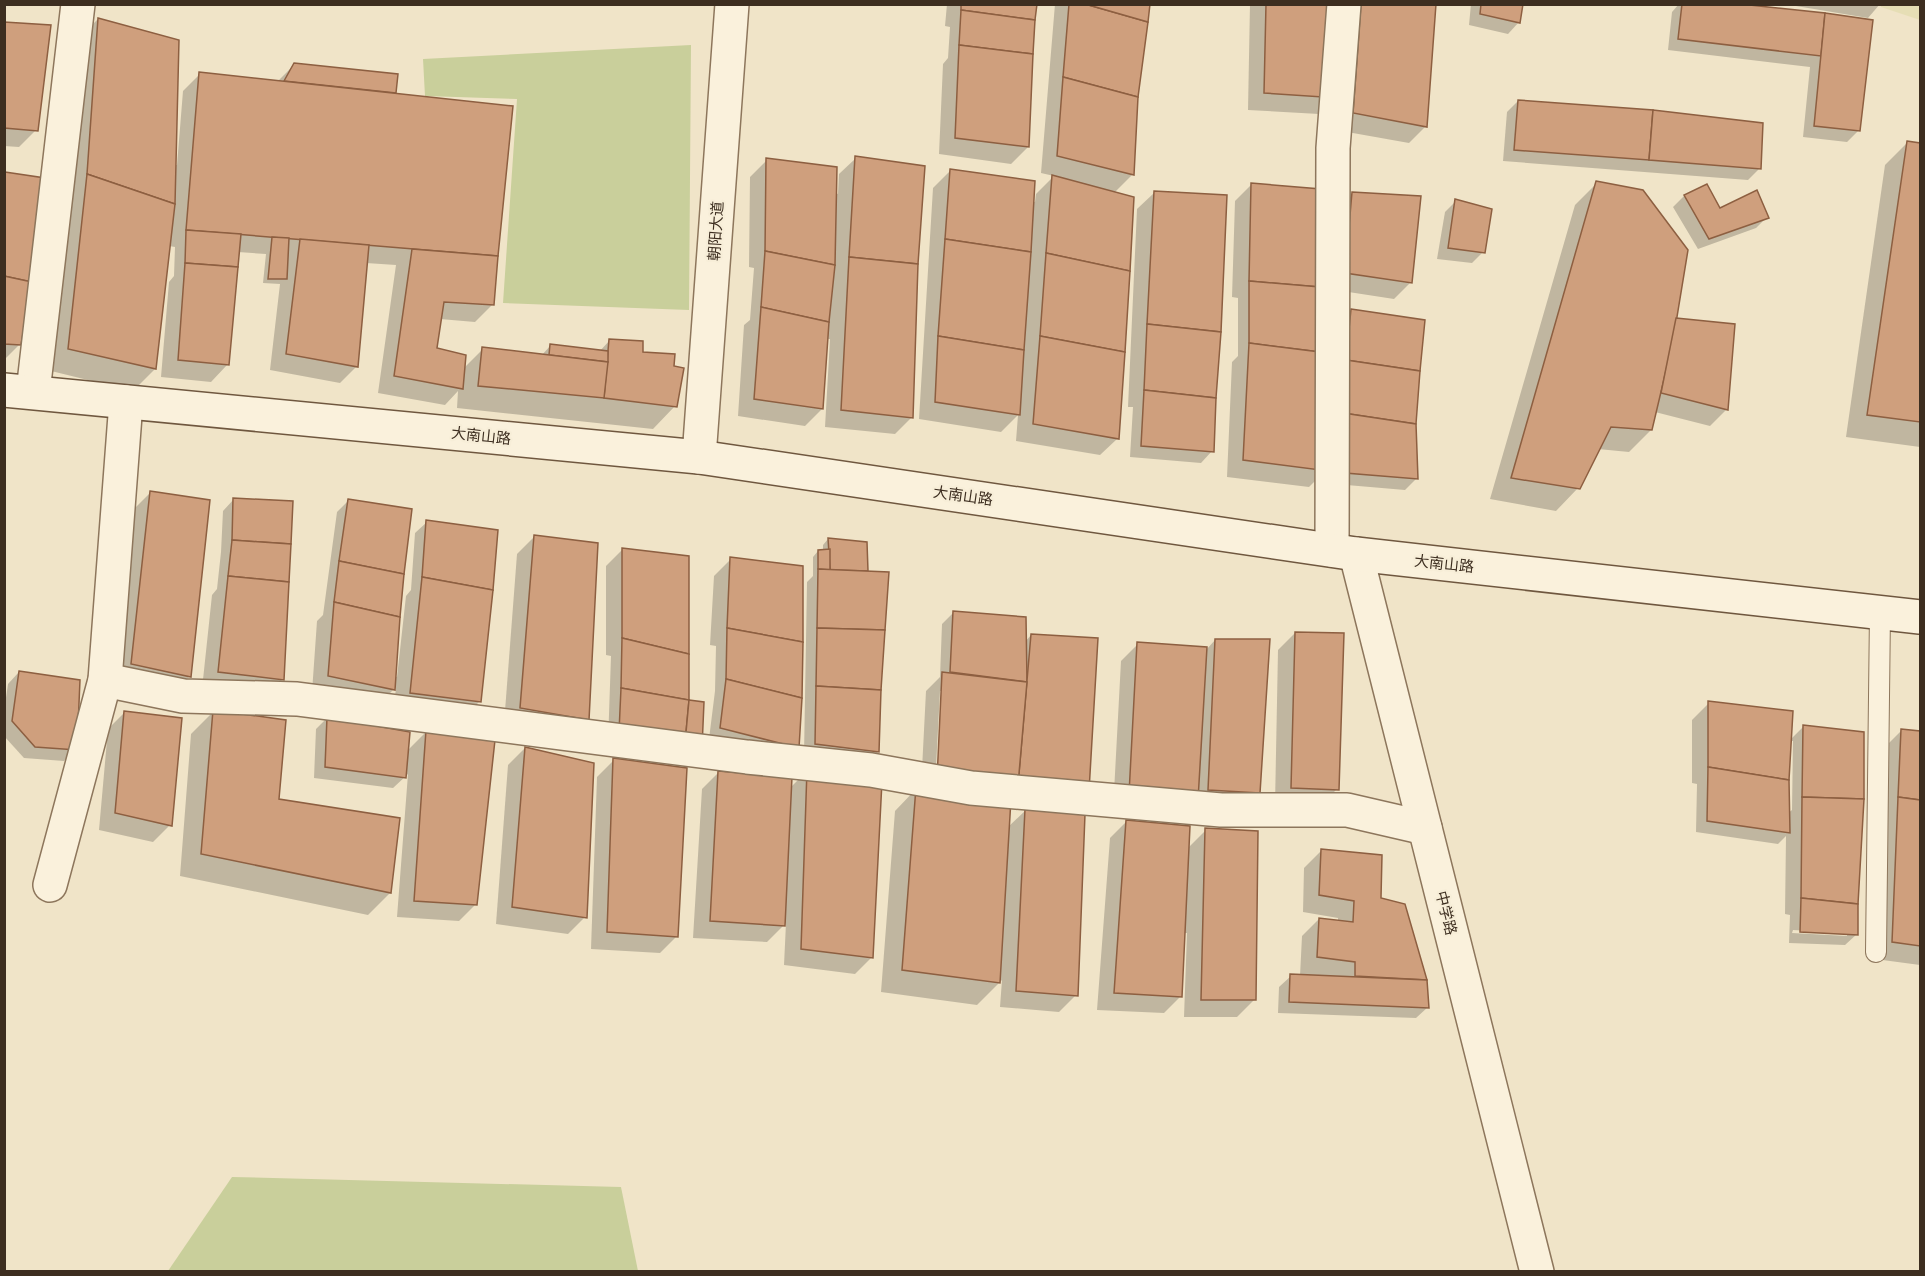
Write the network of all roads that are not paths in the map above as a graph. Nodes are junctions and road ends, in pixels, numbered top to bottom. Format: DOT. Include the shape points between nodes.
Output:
graph roads {
  1 [pos="78,4"];
  2 [pos="732,4"];
  3 [pos="1344,4"];
  4 [pos="19,391"];
  5 [pos="126,402"];
  6 [pos="699,457"];
  7 [pos="1344,552"];
  8 [pos="1880,612"];
  9 [pos="1920,616"];
  10 [pos="105,680"];
  11 [pos="1425,828"];
  12 [pos="50,885"];
  13 [pos="1876,952"];
  14 [pos="1537,1272"];
  1 -- 4 [label="street"];
  2 -- 6 [label="street, 朝阳大道"];
  3 -- 7 [label="street, 中学路" via="1333,148"];
  4 -- 5 [label="street, 大南山路"];
  5 -- 6 [label="street, 大南山路"];
  5 -- 10 [label="street"];
  6 -- 7 [label="street, 大南山路"];
  7 -- 8 [label="street, 大南山路"];
  7 -- 11 [label="street, 中学路"];
  8 -- 9 [label="street, 大南山路"];
  8 -- 13 [label="lane"];
  10 -- 11 [label="street" via="183,696 297,699 871,770 971,788 1221,810 1347,810"];
  10 -- 12 [label="street"];
  11 -- 14 [label="street, 中学路"];
}
